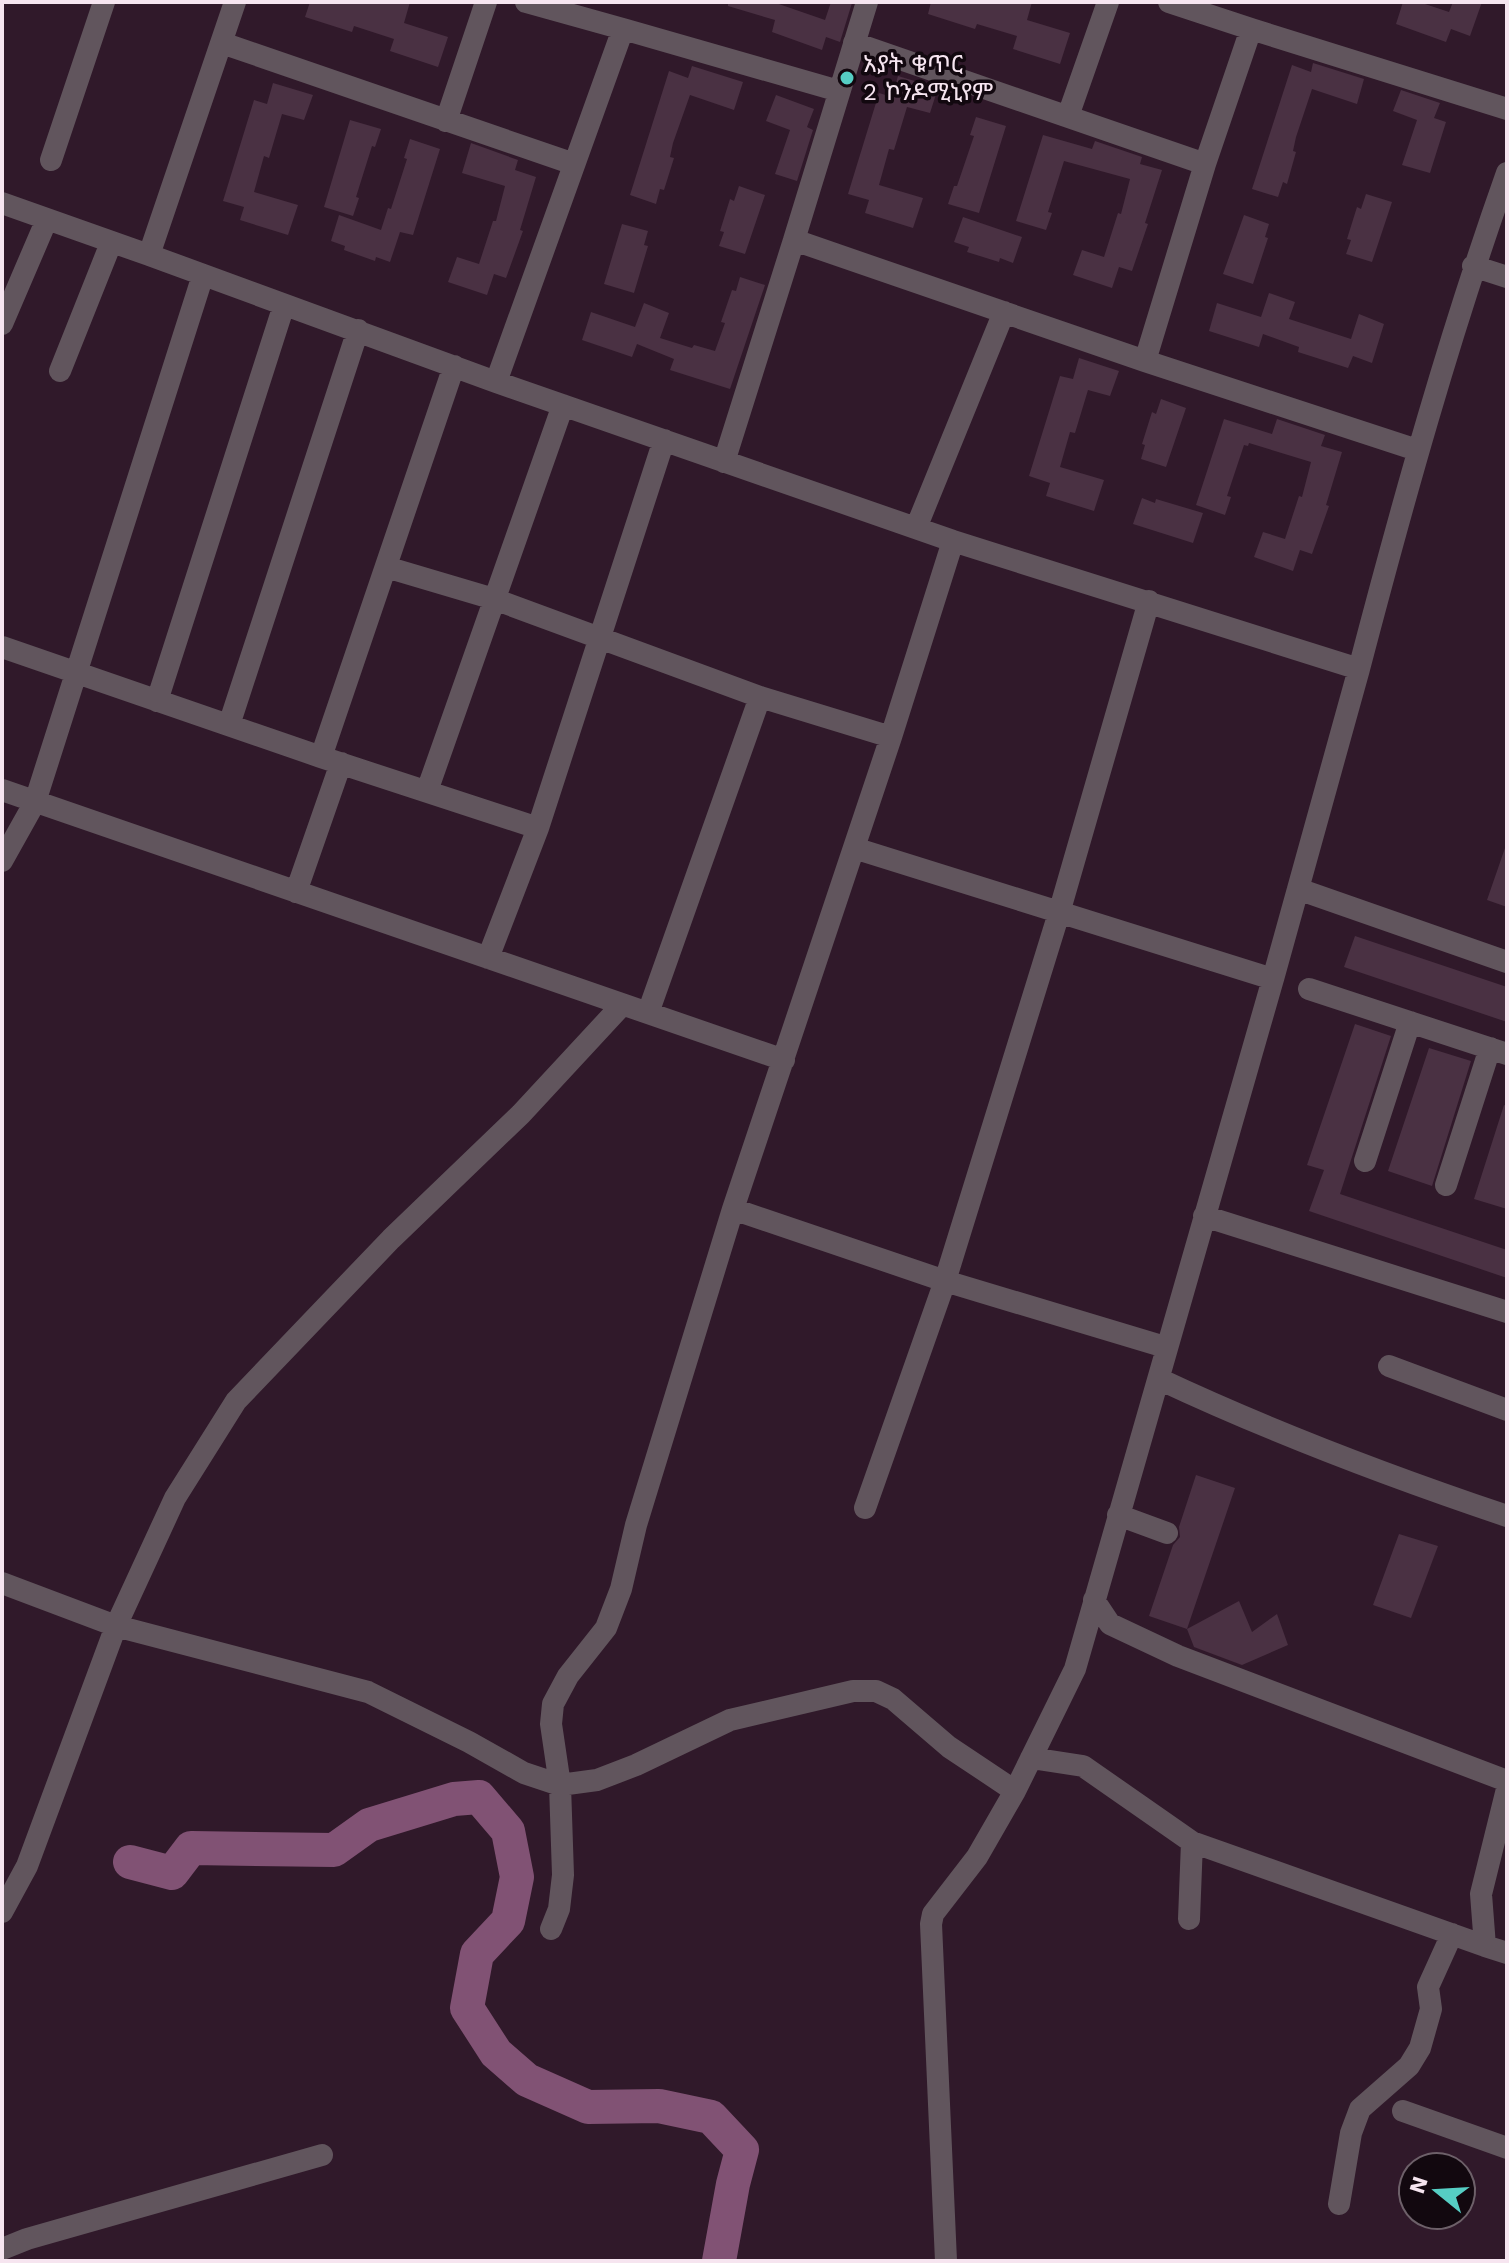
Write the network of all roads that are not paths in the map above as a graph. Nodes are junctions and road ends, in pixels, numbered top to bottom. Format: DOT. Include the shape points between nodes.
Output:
graph roads {
  1 [pos="104,2"];
  2 [pos="235,2"];
  3 [pos="486,2"];
  4 [pos="526,2"];
  5 [pos="867,2"];
  6 [pos="1108,2"];
  7 [pos="1169,2"];
  8 [pos="623,29"];
  9 [pos="1251,29"];
  10 [pos="222,43"];
  11 [pos="854,43"];
  12 [pos="839,91"];
  13 [pos="1507,109"];
  14 [pos="1068,116"];
  15 [pos="446,121"];
  16 [pos="51,160"];
  17 [pos="574,164"];
  18 [pos="1205,164"];
  19 [pos="1507,173"];
  20 [pos="2,203"];
  21 [pos="47,219"];
  22 [pos="794,240"];
  23 [pos="111,243"];
  24 [pos="149,255"];
  25 [pos="1473,266"];
  26 [pos="203,275"];
  27 [pos="1507,277"];
  28 [pos="284,305"];
  29 [pos="1004,312"];
  30 [pos="4,313"];
  31 [pos="358,330"];
  32 [pos="1145,361"];
  33 [pos="454,366"];
  34 [pos="60,371"];
  35 [pos="496,382"];
  36 [pos="563,405"];
  37 [pos="664,440"];
  38 [pos="1417,450"];
  39 [pos="724,462"];
  40 [pos="916,528"];
  41 [pos="953,541"];
  42 [pos="386,567"];
  43 [pos="494,599"];
  44 [pos="1149,601"];
  45 [pos="599,638"];
  46 [pos="2,647"];
  47 [pos="1359,669"];
  48 [pos="74,674"];
  49 [pos="760,697"];
  50 [pos="157,701"];
  51 [pos="229,725"];
  52 [pos="891,737"];
  53 [pos="331,760"];
  54 [pos="2,790"];
  55 [pos="427,791"];
  56 [pos="35,802"];
  57 [pos="538,828"];
  58 [pos="854,848"];
  59 [pos="2,861"];
  60 [pos="1298,889"];
  61 [pos="296,892"];
  62 [pos="1059,913"];
  63 [pos="488,958"];
  64 [pos="1507,962"];
  65 [pos="1273,979"];
  66 [pos="1309,989"];
  67 [pos="622,1005"];
  68 [pos="648,1013"];
  69 [pos="1410,1022"];
  70 [pos="1498,1051"];
  71 [pos="784,1060"];
  72 [pos="1365,1161"];
  73 [pos="1446,1185"];
  74 [pos="733,1209"];
  75 [pos="1204,1216"];
  76 [pos="945,1281"];
  77 [pos="1507,1312"];
  78 [pos="1165,1347"];
  79 [pos="1389,1366"];
  80 [pos="1159,1379"];
  81 [pos="1507,1410"];
  82 [pos="865,1508"];
  83 [pos="1118,1515"];
  84 [pos="1507,1516"];
  85 [pos="1167,1533"];
  86 [pos="2,1583"];
  87 [pos="1094,1600"];
  88 [pos="116,1626"];
  89 [pos="1031,1758"];
  90 [pos="1507,1781"];
  91 [pos="560,1785"];
  92 [pos="1507,1789"];
  93 [pos="1015,1791"];
  94 [pos="1192,1842"];
  95 [pos="2,1912"];
  96 [pos="1189,1919"];
  97 [pos="551,1929"];
  98 [pos="1452,1934"];
  99 [pos="1485,1946"];
  100 [pos="1507,1953"];
  101 [pos="1403,2111"];
  102 [pos="1507,2148"];
  103 [pos="322,2155"];
  104 [pos="1339,2204"];
  105 [pos="2,2249"];
  106 [pos="946,2261"];
  1 -- 16 [label="street"];
  2 -- 10 [label="street"];
  3 -- 15 [label="street"];
  4 -- 8 [label="street"];
  5 -- 11 [label="street"];
  6 -- 14 [label="street"];
  7 -- 9 [label="street"];
  8 -- 12 [label="street"];
  8 -- 17 [label="street"];
  9 -- 13 [label="street"];
  9 -- 18 [label="street"];
  10 -- 15 [label="street"];
  10 -- 24 [label="street"];
  11 -- 12 [label="street"];
  11 -- 14 [label="street"];
  12 -- 22 [label="street"];
  14 -- 18 [label="street"];
  15 -- 17 [label="street"];
  17 -- 35 [label="street"];
  18 -- 32 [label="street"];
  19 -- 25 [label="street"];
  20 -- 21 [label="street"];
  21 -- 23 [label="street"];
  21 -- 30 [label="street"];
  22 -- 29 [label="street"];
  22 -- 39 [label="street"];
  23 -- 24 [label="street"];
  23 -- 34 [label="street"];
  24 -- 26 [label="street"];
  25 -- 27 [label="street"];
  25 -- 38 [label="street"];
  26 -- 28 [label="street"];
  26 -- 48 [label="street"];
  28 -- 31 [label="street"];
  28 -- 50 [label="street"];
  29 -- 32 [label="street"];
  29 -- 40 [label="street"];
  31 -- 33 [label="street"];
  31 -- 51 [label="street"];
  32 -- 38 [label="street"];
  33 -- 35 [label="street"];
  33 -- 42 [label="street"];
  35 -- 36 [label="street"];
  36 -- 37 [label="street"];
  36 -- 43 [label="street"];
  37 -- 39 [label="street"];
  37 -- 45 [label="street"];
  38 -- 47 [label="street"];
  39 -- 40 [label="street"];
  40 -- 41 [label="street"];
  41 -- 44 [label="street"];
  41 -- 52 [label="street"];
  42 -- 43 [label="street"];
  42 -- 53 [label="street"];
  43 -- 45 [label="street"];
  43 -- 55 [label="street"];
  44 -- 47 [label="street"];
  44 -- 62 [label="street"];
  45 -- 49 [label="street"];
  45 -- 57 [label="street"];
  46 -- 48 [label="street"];
  47 -- 60 [label="street"];
  48 -- 50 [label="street"];
  48 -- 56 [label="street"];
  49 -- 52 [label="street"];
  49 -- 68 [label="street"];
  50 -- 51 [label="street"];
  51 -- 53 [label="street"];
  52 -- 58 [label="street"];
  53 -- 55 [label="street"];
  53 -- 61 [label="street"];
  54 -- 56 [label="street"];
  55 -- 57 [label="street"];
  56 -- 59 [label="street"];
  56 -- 61 [label="street"];
  57 -- 63 [label="street"];
  58 -- 62 [label="street"];
  58 -- 71 [label="street"];
  60 -- 64 [label="street"];
  60 -- 65 [label="street"];
  61 -- 63 [label="street"];
  62 -- 65 [label="street"];
  62 -- 76 [label="street"];
  63 -- 67 [label="street"];
  65 -- 75 [label="street"];
  66 -- 69 [label="street"];
  67 -- 68 [label="street"];
  67 -- 88 [label="street" via="236,1401 175,1498"];
  68 -- 71 [label="street"];
  69 -- 70 [label="street"];
  69 -- 72 [label="street"];
  70 -- 73 [label="street"];
  71 -- 74 [label="street"];
  74 -- 76 [label="street"];
  74 -- 91 [label="street" via="612,1616 553,1704"];
  75 -- 77 [label="street"];
  75 -- 78 [label="street"];
  76 -- 78 [label="street"];
  76 -- 82 [label="street"];
  78 -- 80 [label="street"];
  79 -- 81 [label="street"];
  80 -- 83 [label="street"];
  80 -- 84 [label="street" via="1388,1476"];
  83 -- 85 [label="street"];
  83 -- 87 [label="street"];
  86 -- 88 [label="street"];
  87 -- 89 [label="street" via="1075,1669"];
  87 -- 90 [label="street" via="1110,1624 1178,1656"];
  88 -- 91 [label="street" via="368,1692 524,1773"];
  88 -- 95 [label="street" via="27,1866"];
  89 -- 93 [label="street"];
  89 -- 94 [label="street" via="1083,1766"];
  91 -- 93 [label="street" via="597,1780 730,1720 853,1691 876,1691"];
  91 -- 97 [label="street" via="563,1875"];
  92 -- 99 [label="street" via="1481,1894"];
  93 -- 106 [label="street" via="931,1924"];
  94 -- 96 [label="street"];
  94 -- 98 [label="street"];
  98 -- 99 [label="street"];
  98 -- 104 [label="street" via="1428,1987 1431,2009 1420,2048 1409,2066 1360,2109"];
  99 -- 100 [label="street"];
  101 -- 102 [label="street"];
  103 -- 105 [label="street"];
}
